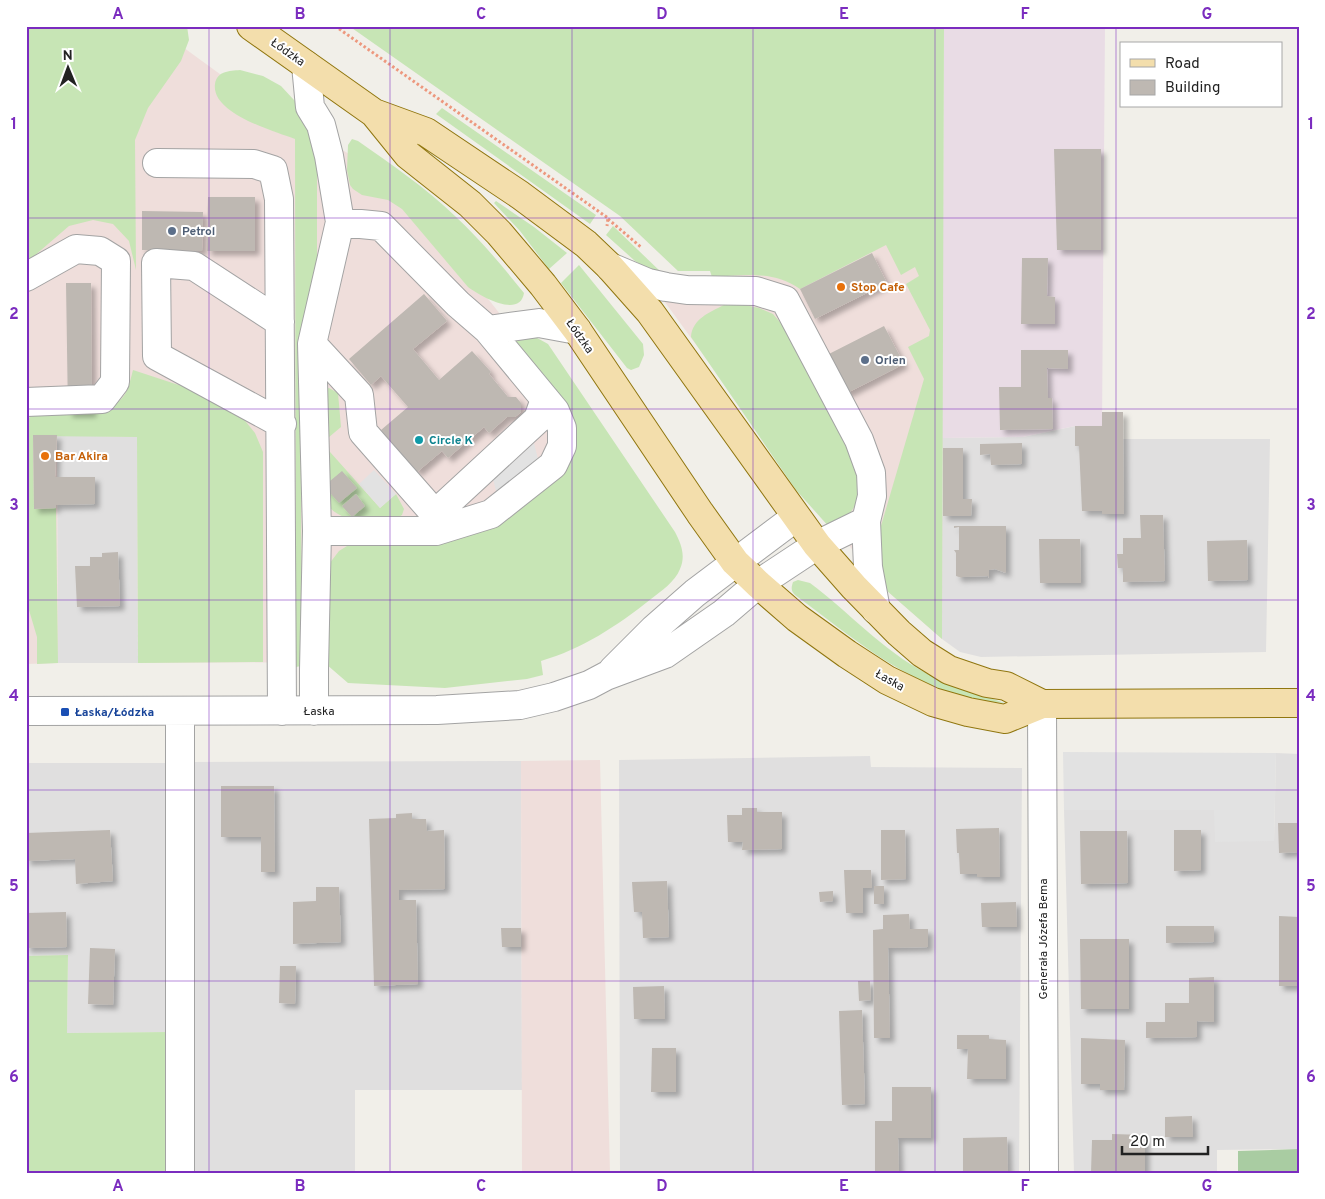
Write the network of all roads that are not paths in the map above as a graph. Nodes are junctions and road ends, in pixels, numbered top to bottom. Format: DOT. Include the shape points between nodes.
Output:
graph roads {
  1 [pos="251,26"];
  2 [pos="306,65"];
  3 [pos="374,113"];
  4 [pos="157,163"];
  5 [pos="340,222"];
  6 [pos="605,262"];
  7 [pos="26,277"];
  8 [pos="280,322"];
  9 [pos="488,330"];
  10 [pos="577,330"];
  11 [pos="312,344"];
  12 [pos="546,399"];
  13 [pos="26,402"];
  14 [pos="282,424"];
  15 [pos="796,518"];
  16 [pos="866,521"];
  17 [pos="436,523"];
  18 [pos="317,531"];
  19 [pos="817,545"];
  20 [pos="735,562"];
  21 [pos="758,584"];
  22 [pos="876,610"];
  23 [pos="606,676"];
  24 [pos="1299,703"];
  25 [pos="1042,704"];
  26 [pos="26,711"];
  27 [pos="282,711"];
  28 [pos="314,711"];
  29 [pos="180,712"];
  30 [pos="180,1173"];
  31 [pos="1044,1173"];
  1 -- 2 [label="main road, Łódzka"];
  2 -- 3 [label="main road, Łódzka"];
  2 -- 5 [label="street" via="310,107 321,125"];
  3 -- 6 [label="main road, Łódzka" via="426,132 520,195"];
  3 -- 10 [label="main road, Łódzka" via="408,155 470,204 499,233"];
  4 -- 8 [label="street" via="254,164 272,170 279,199"];
  5 -- 9 [label="street" via="381,226"];
  5 -- 11 [label="street"];
  6 -- 15 [label="main road, Łódzka" via="650,312"];
  6 -- 16 [label="street" via="648,283 666,287 756,291 785,300 859,440 871,473 872,496"];
  7 -- 13 [label="street" via="76,250 100,251 116,261 115,382 102,399"];
  8 -- 14 [label="street"];
  8 -- 14 [label="street" via="194,266 156,263 158,356"];
  9 -- 10 [label="street" via="539,323"];
  9 -- 12 [label="street"];
  10 -- 20 [label="main road, Łódzka"];
  11 -- 17 [label="street" via="359,395 363,432"];
  11 -- 18 [label="street"];
  12 -- 17 [label="street" via="538,419"];
  12 -- 17 [label="street" via="562,428 562,446 553,465 491,514"];
  14 -- 27 [label="street"];
  15 -- 19 [label="main road, Łaska"];
  15 -- 20 [label="street, Łaska"];
  16 -- 19 [label="street"];
  16 -- 22 [label="street" via="868,567"];
  17 -- 18 [label="street"];
  18 -- 28 [label="street"];
  19 -- 21 [label="street, Łaska"];
  19 -- 22 [label="main road, Łaska"];
  20 -- 21 [label="main road, Łódzka"];
  20 -- 23 [label="street, Łaska" via="654,629"];
  21 -- 23 [label="street, Łaska" via="724,613 665,654"];
  21 -- 25 [label="main road, Łaska" via="846,654 887,680 933,702 1006,719"];
  22 -- 25 [label="main road, Łaska" via="922,653 949,670 1006,686"];
  23 -- 28 [label="street, Łaska" via="554,697 520,704 437,710"];
  24 -- 25 [label="main road, Łaska"];
  25 -- 31 [label="street, Generała Józefa Bema"];
  26 -- 29 [label="street, Łaska"];
  27 -- 28 [label="street, Łaska"];
  27 -- 29 [label="street, Łaska"];
  29 -- 30 [label="street"];
}
